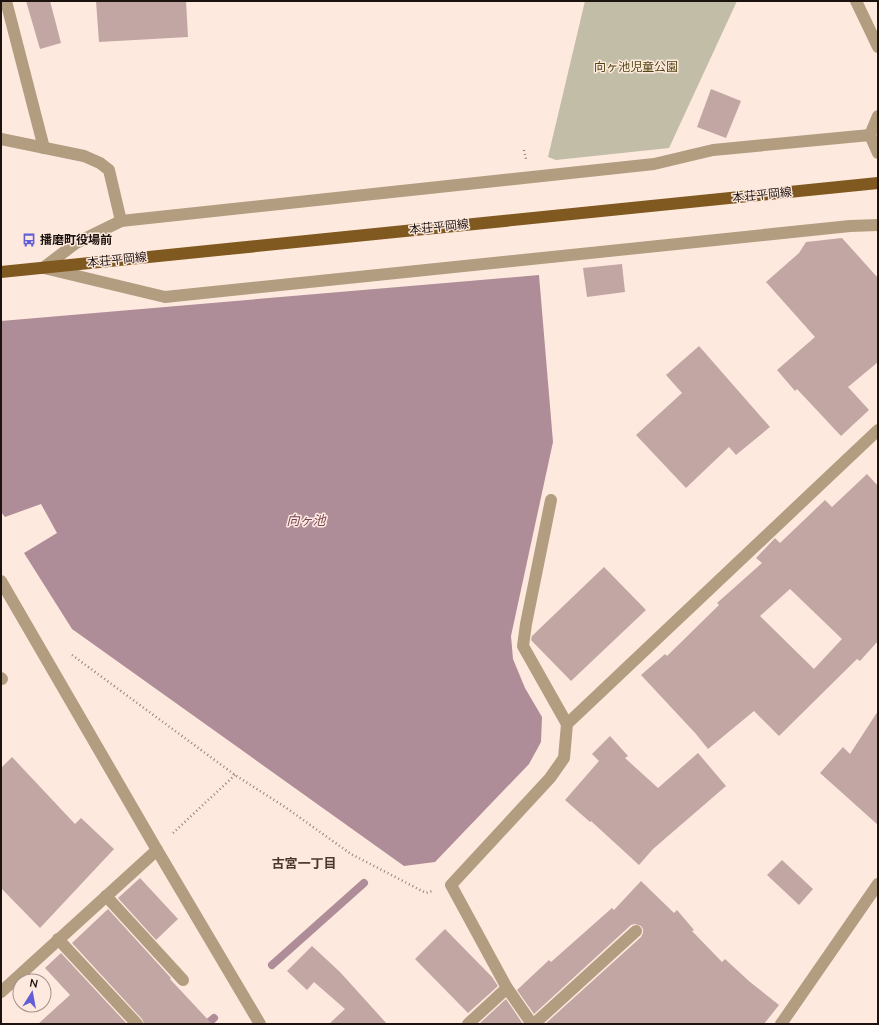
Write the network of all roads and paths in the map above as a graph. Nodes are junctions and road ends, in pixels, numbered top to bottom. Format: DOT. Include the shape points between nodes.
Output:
graph roads {
  1 [pos="6,1"];
  2 [pos="856,1"];
  3 [pos="878,47"];
  4 [pos="878,116"];
  5 [pos="870,135"];
  6 [pos="1,138"];
  7 [pos="44,148"];
  8 [pos="878,153"];
  9 [pos="878,183"];
  10 [pos="121,221"];
  11 [pos="878,225"];
  12 [pos="850,226"];
  13 [pos="878,235"];
  14 [pos="43,268"];
  15 [pos="1,272"];
  16 [pos="878,430"];
  17 [pos="551,500"];
  18 [pos="1,581"];
  19 [pos="72,655"];
  20 [pos="567,724"];
  21 [pos="234,775"];
  22 [pos="173,833"];
  23 [pos="157,850"];
  24 [pos="878,884"];
  25 [pos="451,885"];
  26 [pos="106,896"];
  27 [pos="636,931"];
  28 [pos="58,939"];
  29 [pos="183,980"];
  30 [pos="507,988"];
  31 [pos="1,992"];
  32 [pos="137,1024"];
  33 [pos="260,1024"];
  34 [pos="468,1024"];
  35 [pos="533,1024"];
  36 [pos="781,1024"];
  1 -- 7 [label="street"];
  2 -- 3 [label="street"];
  4 -- 5 [label="street"];
  5 -- 8 [label="street"];
  5 -- 10 [label="street" via="713,150 654,164"];
  6 -- 7 [label="street"];
  7 -- 10 [label="street" via="84,156 109,170"];
  9 -- 14 [label="main road, 本荘平岡線"];
  10 -- 14 [label="street" via="76,243"];
  11 -- 12 [label="street"];
  12 -- 13 [label="street"];
  12 -- 14 [label="street" via="165,297"];
  14 -- 15 [label="main road, 本荘平岡線"];
  16 -- 20 [label="street"];
  17 -- 20 [label="street" via="523,646"];
  18 -- 23 [label="street"];
  19 -- 21 [label="path"];
  20 -- 25 [label="street" via="564,758 550,778"];
  21 -- 22 [label="path"];
  21 -- 25 [label="path" via="286,806 351,854 426,893"];
  23 -- 26 [label="street"];
  23 -- 33 [label="street"];
  24 -- 36 [label="street"];
  25 -- 30 [label="street"];
  26 -- 28 [label="street"];
  26 -- 29 [label="street"];
  27 -- 35 [label="street"];
  28 -- 31 [label="street"];
  28 -- 32 [label="street"];
  30 -- 34 [label="street"];
  30 -- 35 [label="street"];
}
